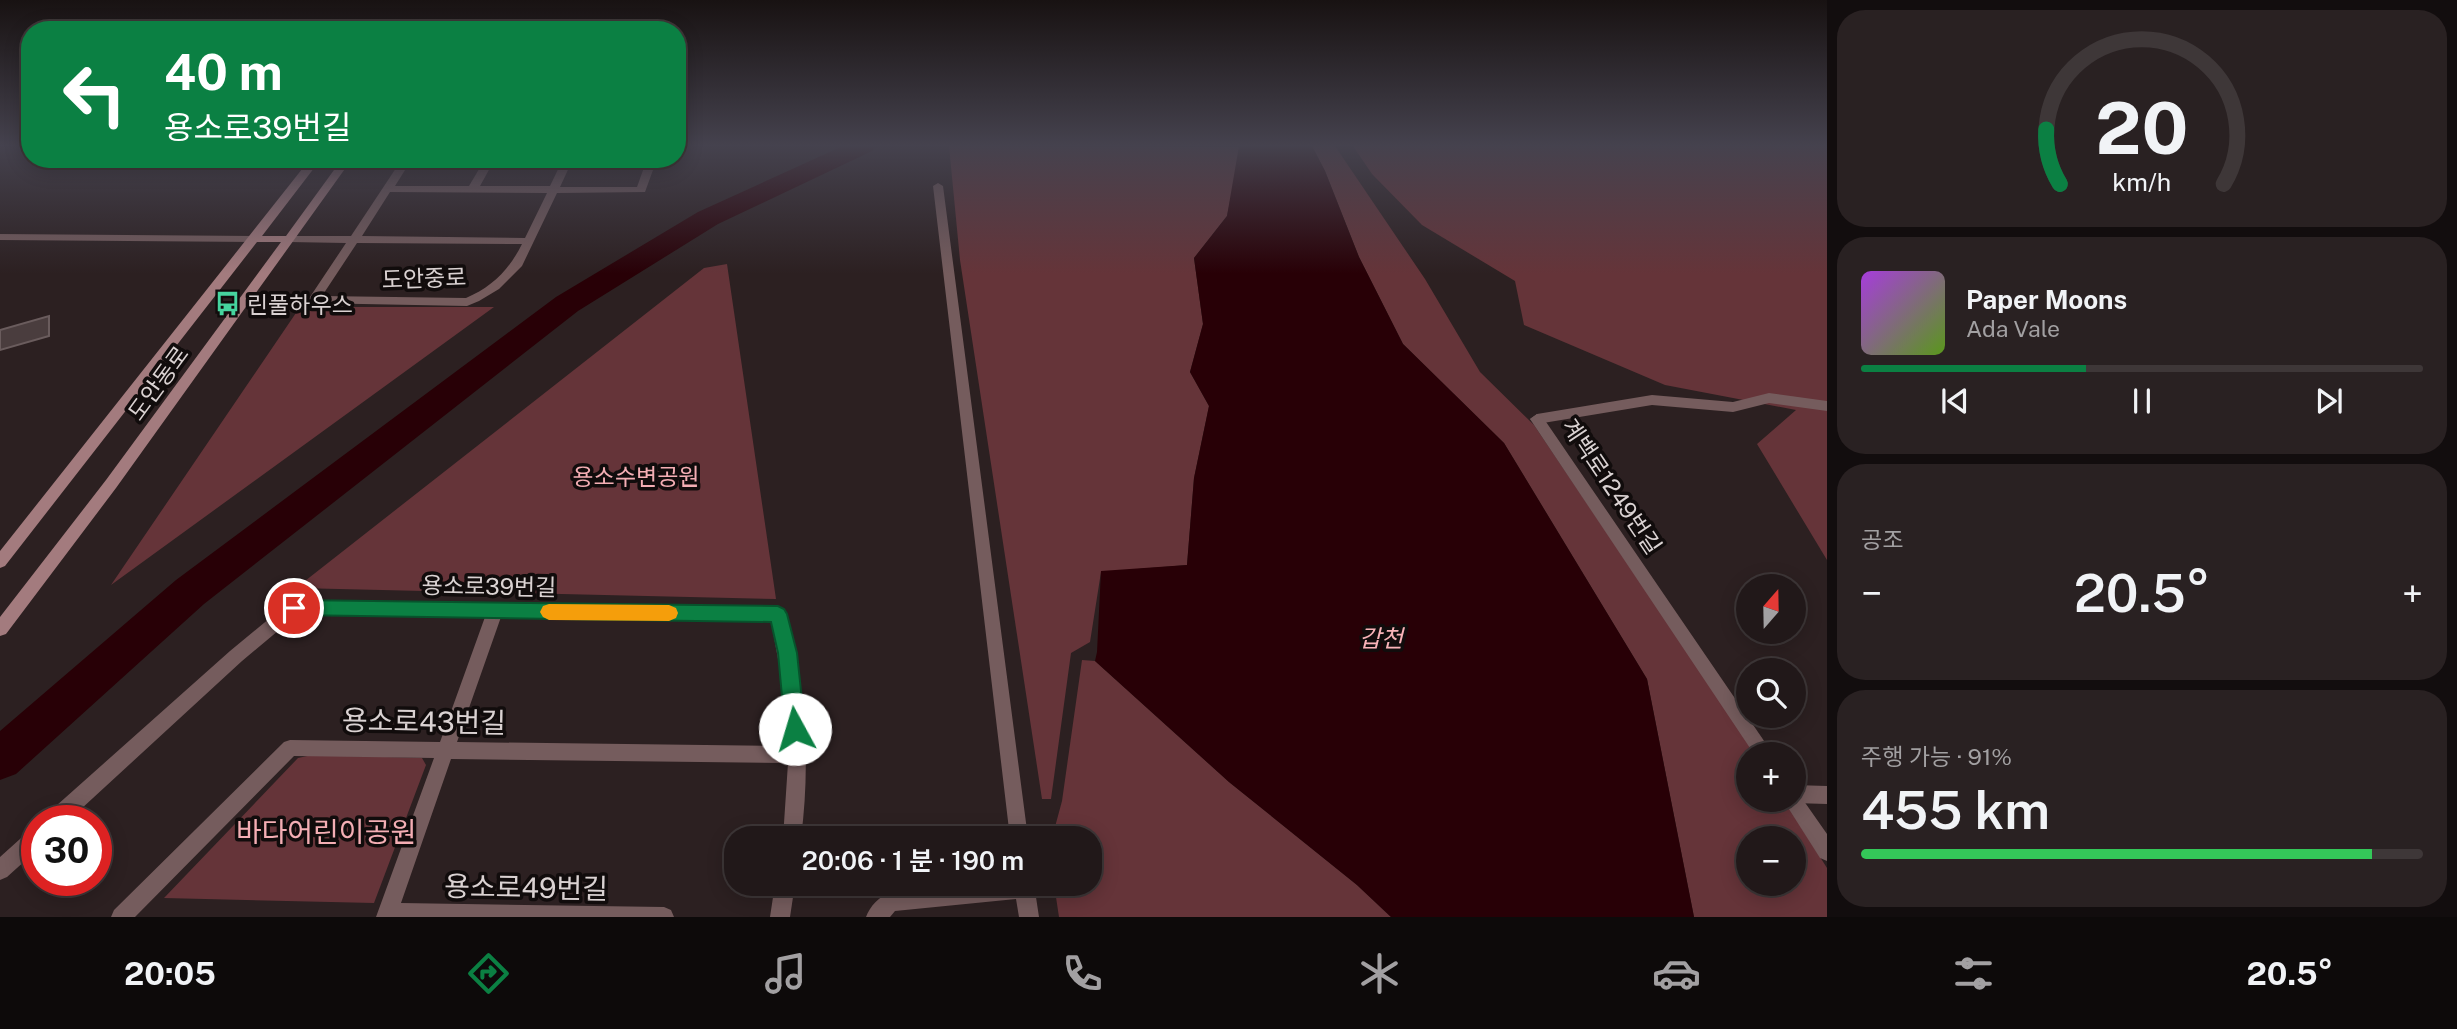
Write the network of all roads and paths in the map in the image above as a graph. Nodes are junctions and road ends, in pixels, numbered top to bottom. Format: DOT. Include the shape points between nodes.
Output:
graph roads {
  1 [pos="293,189"];
  2 [pos="325,189"];
  3 [pos="387,189"];
  4 [pos="473,189"];
  5 [pos="641,189"];
  6 [pos="938,189"];
  7 [pos="554,190"];
  8 [pos="0,237"];
  9 [pos="255,239"];
  10 [pos="289,239"];
  11 [pos="354,240"];
  12 [pos="530,241"];
  13 [pos="1827,406"];
  14 [pos="0,562"];
  15 [pos="495,611"];
  16 [pos="0,629"];
  17 [pos="1755,742"];
  18 [pos="446,750"];
  19 [pos="797,755"];
  20 [pos="1806,794"];
  21 [pos="1827,795"];
  22 [pos="72,805"];
  23 [pos="1801,812"];
  24 [pos="794,826"];
  25 [pos="1018,826"];
  26 [pos="21,851"];
  27 [pos="1827,851"];
  28 [pos="0,870"];
  29 [pos="783,896"];
  30 [pos="941,896"];
  31 [pos="1026,896"];
  32 [pos="387,915"];
  33 [pos="121,917"];
  34 [pos="664,917"];
  35 [pos="780,917"];
  36 [pos="876,917"];
  37 [pos="1029,917"];
  1 -- 9 [label="main road, 도안동로"];
  2 -- 10 [label="main road, 도안동로"];
  3 -- 4 [label="street"];
  3 -- 11 [label="street"];
  4 -- 7 [label="street"];
  5 -- 7 [label="street"];
  6 -- 25 [label="street"];
  7 -- 12 [label="street"];
  8 -- 9 [label="street, 도안중로"];
  9 -- 10 [label="main road, 도안중로"];
  9 -- 14 [label="main road, 도안동로"];
  10 -- 11 [label="street, 도안중로"];
  10 -- 16 [label="main road, 도안동로"];
  11 -- 12 [label="street, 도안중로"];
  11 -- 12 [label="street, 도안중로" via="314,300 467,302 508,278"];
  13 -- 17 [label="street, 계백로1249번길" via="1769,398 1733,407 1652,400 1537,419"];
  15 -- 18 [label="street, 용소로49번길"];
  15 -- 19 [label="street, 용소로39번길" via="778,614 788,653"];
  15 -- 22 [label="street, 용소로39번길" via="294,608"];
  18 -- 19 [label="street, 용소로43번길"];
  18 -- 32 [label="street, 용소로49번길"];
  18 -- 33 [label="street, 용소로43번길" via="290,748"];
  19 -- 24 [label="street, 용소로39번길"];
  20 -- 21 [label="street"];
  23 -- 27 [label="street"];
  26 -- 28 [label="street"];
  29 -- 35 [label="street"];
  30 -- 36 [label="street" via="890,902"];
  31 -- 37 [label="street"];
  32 -- 34 [label="street, 용소로49번길"];
}
